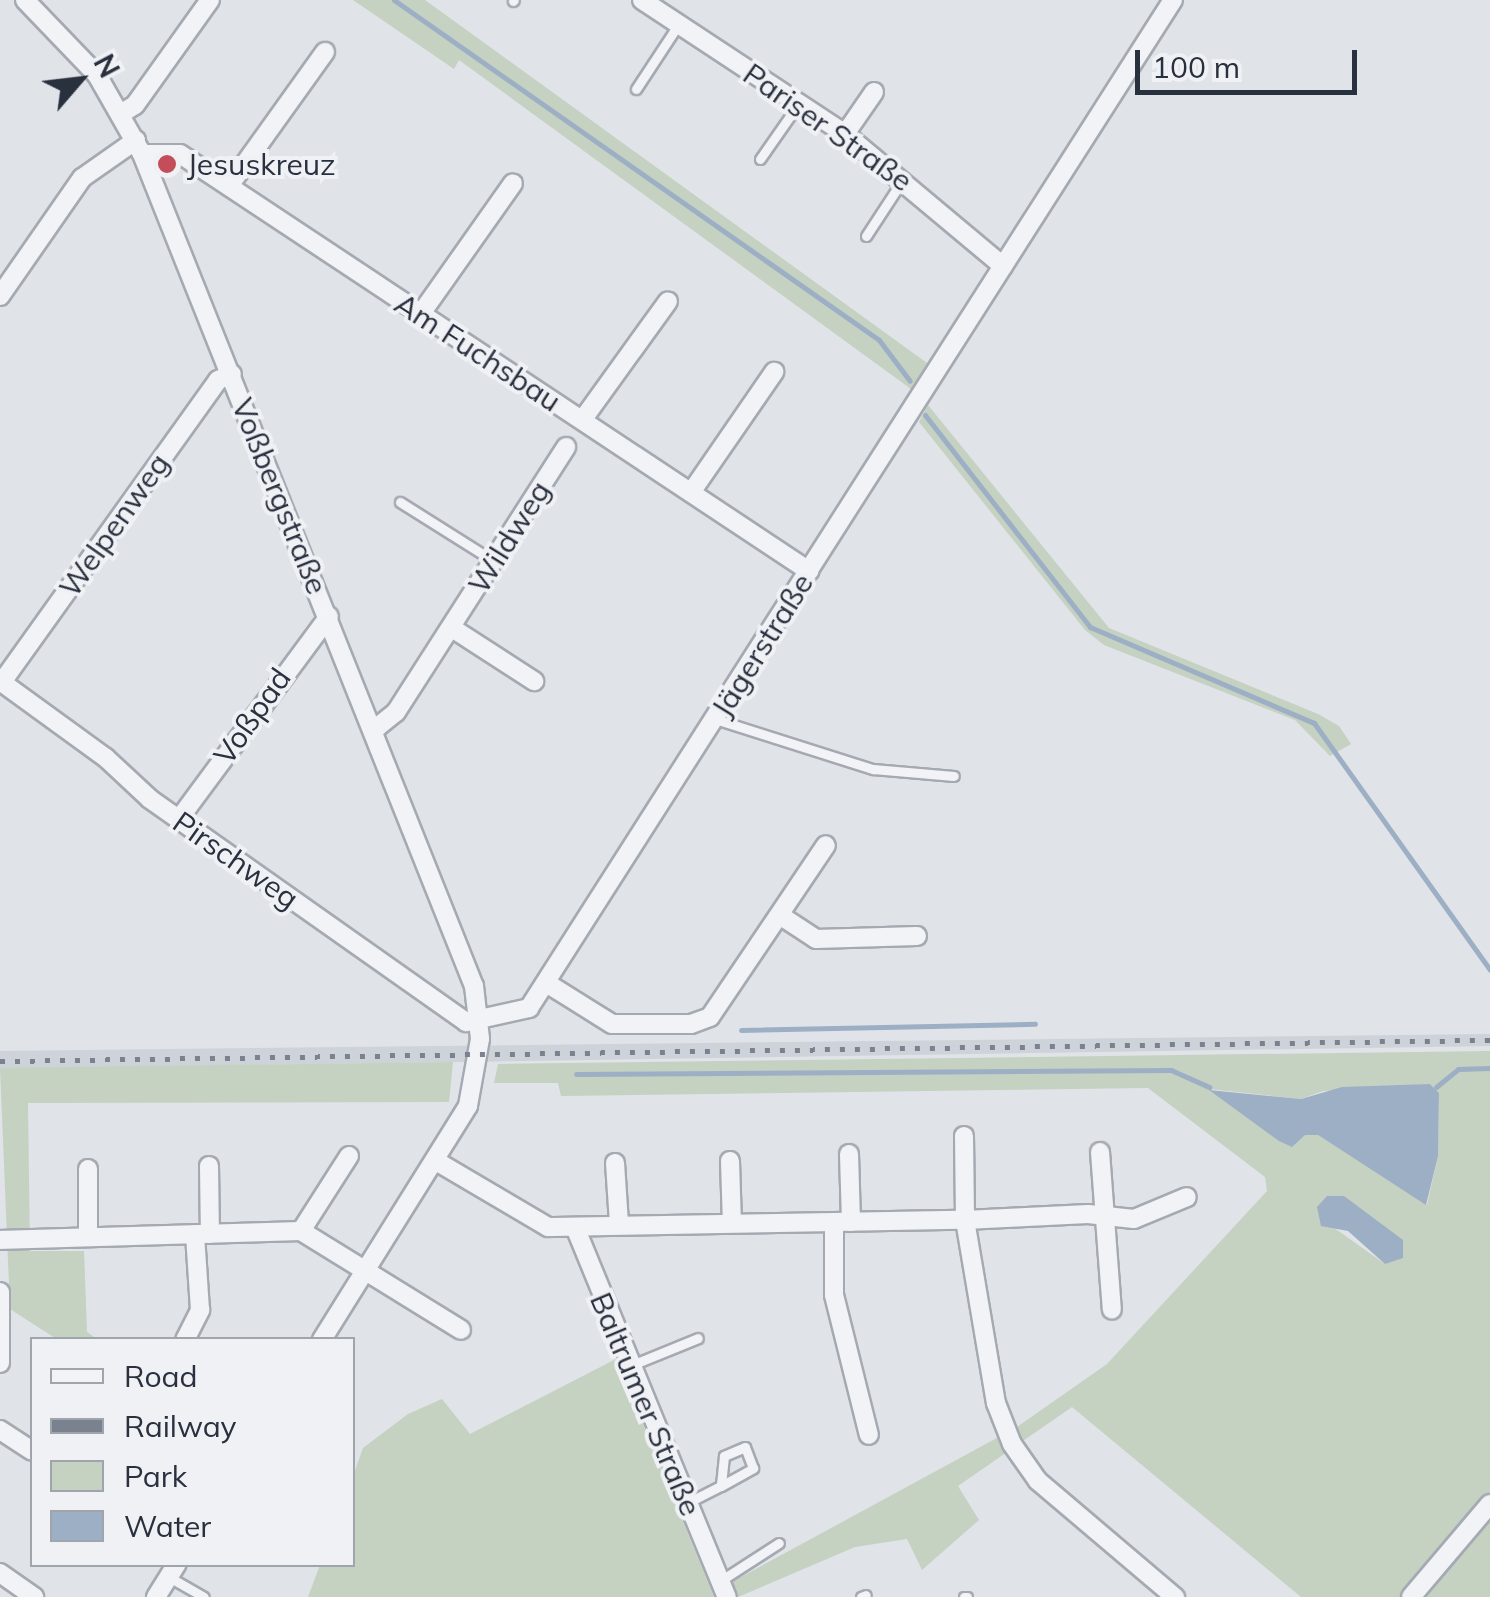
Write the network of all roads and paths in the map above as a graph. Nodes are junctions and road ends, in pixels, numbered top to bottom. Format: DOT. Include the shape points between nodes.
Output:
graph roads {
  1 [pos="26,0"];
  2 [pos="210,0"];
  3 [pos="642,0"];
  4 [pos="1173,0"];
  5 [pos="678,25"];
  6 [pos="325,52"];
  7 [pos="636,89"];
  8 [pos="874,92"];
  9 [pos="799,104"];
  10 [pos="122,112"];
  11 [pos="845,134"];
  12 [pos="139,147"];
  13 [pos="760,159"];
  14 [pos="904,178"];
  15 [pos="513,183"];
  16 [pos="229,186"];
  17 [pos="866,236"];
  18 [pos="1004,266"];
  19 [pos="0,296"];
  20 [pos="668,300"];
  21 [pos="420,315"];
  22 [pos="774,372"];
  23 [pos="232,374"];
  24 [pos="583,419"];
  25 [pos="566,446"];
  26 [pos="692,491"];
  27 [pos="400,502"];
  28 [pos="494,561"];
  29 [pos="809,571"];
  30 [pos="329,616"];
  31 [pos="452,628"];
  32 [pos="534,681"];
  33 [pos="1,682"];
  34 [pos="715,719"];
  35 [pos="375,729"];
  36 [pos="954,776"];
  37 [pos="179,820"];
  38 [pos="826,845"];
  39 [pos="781,916"];
  40 [pos="917,936"];
  41 [pos="548,984"];
  42 [pos="480,1022"];
  43 [pos="964,1136"];
  44 [pos="1100,1152"];
  45 [pos="849,1154"];
  46 [pos="349,1156"];
  47 [pos="730,1160"];
  48 [pos="436,1161"];
  49 [pos="615,1163"];
  50 [pos="209,1166"];
  51 [pos="88,1169"];
  52 [pos="1186,1197"];
  53 [pos="1105,1216"];
  54 [pos="965,1220"];
  55 [pos="843,1222"];
  56 [pos="732,1223"];
  57 [pos="619,1224"];
  58 [pos="576,1227"];
  59 [pos="301,1231"];
  60 [pos="203,1234"];
  61 [pos="88,1236"];
  62 [pos="0,1240"];
  63 [pos="365,1272"];
  64 [pos="0,1292"];
  65 [pos="1112,1310"];
  66 [pos="461,1330"];
  67 [pos="186,1337"];
  68 [pos="324,1337"];
  69 [pos="698,1338"];
  70 [pos="0,1362"];
  71 [pos="630,1366"];
  72 [pos="0,1430"];
  73 [pos="869,1435"];
  74 [pos="30,1450"];
  75 [pos="721,1486"];
  76 [pos="687,1502"];
  77 [pos="1490,1504"];
  78 [pos="779,1543"];
  79 [pos="173,1571"];
  80 [pos="0,1573"];
  81 [pos="724,1589"];
  82 [pos="34,1597"];
  83 [pos="156,1597"];
  84 [pos="204,1597"];
  85 [pos="1176,1597"];
  86 [pos="1411,1597"];
  1 -- 10 [label="street, Voßbergstraße" via="97,75"];
  2 -- 10 [label="street" via="136,105"];
  3 -- 5 [label="street, Pariser Straße"];
  4 -- 18 [label="street, Jägerstraße"];
  5 -- 7 [label="lane"];
  5 -- 9 [label="street, Pariser Straße"];
  6 -- 16 [label="street"];
  8 -- 11 [label="street"];
  9 -- 11 [label="street, Pariser Straße"];
  9 -- 13 [label="lane"];
  10 -- 12 [label="street, Voßbergstraße"];
  11 -- 14 [label="street, Pariser Straße"];
  12 -- 16 [label="street, Am Fuchsbau" via="180,154"];
  12 -- 19 [label="street" via="82,178"];
  12 -- 23 [label="street, Voßbergstraße"];
  14 -- 17 [label="lane"];
  14 -- 18 [label="street, Pariser Straße"];
  15 -- 21 [label="street"];
  16 -- 21 [label="street, Am Fuchsbau"];
  18 -- 29 [label="street, Jägerstraße"];
  20 -- 24 [label="street"];
  21 -- 24 [label="street, Am Fuchsbau"];
  22 -- 26 [label="street"];
  23 -- 30 [label="street, Voßbergstraße"];
  23 -- 33 [label="street, Welpenweg" via="218,380"];
  24 -- 26 [label="street, Am Fuchsbau"];
  25 -- 28 [label="street, Wildweg"];
  26 -- 29 [label="street, Am Fuchsbau"];
  27 -- 28 [label="lane"];
  28 -- 31 [label="street, Wildweg"];
  29 -- 34 [label="street, Jägerstraße"];
  30 -- 35 [label="street, Voßbergstraße"];
  30 -- 37 [label="street, Voßpad"];
  31 -- 32 [label="street, Wildweg"];
  31 -- 35 [label="street, Wildweg" via="396,712"];
  33 -- 37 [label="street, Pirschweg"];
  34 -- 36 [label="lane" via="873,769"];
  34 -- 41 [label="street, Jägerstraße"];
  35 -- 42 [label="street, Voßbergstraße" via="458,937"];
  37 -- 42 [label="street, Pirschweg" via="466,1022"];
  38 -- 39 [label="street"];
  39 -- 40 [label="street" via="816,940"];
  39 -- 41 [label="street" via="724,1004 691,1024 612,1024"];
  41 -- 42 [label="street, Jägerstraße" via="530,1008"];
  42 -- 48 [label="street" via="471,1096"];
  43 -- 54 [label="street"];
  44 -- 53 [label="street"];
  45 -- 55 [label="street"];
  46 -- 59 [label="street"];
  47 -- 56 [label="street"];
  48 -- 58 [label="street" via="531,1220"];
  48 -- 63 [label="street"];
  49 -- 57 [label="street"];
  50 -- 60 [label="street"];
  51 -- 61 [label="street"];
  52 -- 53 [label="street" via="1134,1219"];
  53 -- 54 [label="street"];
  53 -- 65 [label="street"];
  54 -- 55 [label="street"];
  54 -- 85 [label="street" via="996,1403 1012,1444 1038,1481"];
  55 -- 56 [label="street"];
  55 -- 73 [label="street" via="834,1296"];
  56 -- 57 [label="street"];
  57 -- 58 [label="street"];
  58 -- 71 [label="street, Baltrumer Straße"];
  59 -- 60 [label="street"];
  59 -- 63 [label="street"];
  60 -- 61 [label="street"];
  60 -- 67 [label="street" via="200,1310"];
  61 -- 62 [label="street"];
  63 -- 66 [label="street"];
  63 -- 68 [label="street"];
  64 -- 70 [label="street"];
  69 -- 71 [label="lane"];
  71 -- 76 [label="street, Baltrumer Straße"];
  72 -- 74 [label="street"];
  75 -- 75 [label="lane" via="753,1468 745,1447 724,1456"];
  75 -- 76 [label="lane"];
  76 -- 81 [label="street, Baltrumer Straße"];
  77 -- 86 [label="street"];
  78 -- 81 [label="lane, Baltrumer Straße"];
  79 -- 83 [label="street"];
  79 -- 84 [label="lane"];
  80 -- 82 [label="street"];
}
